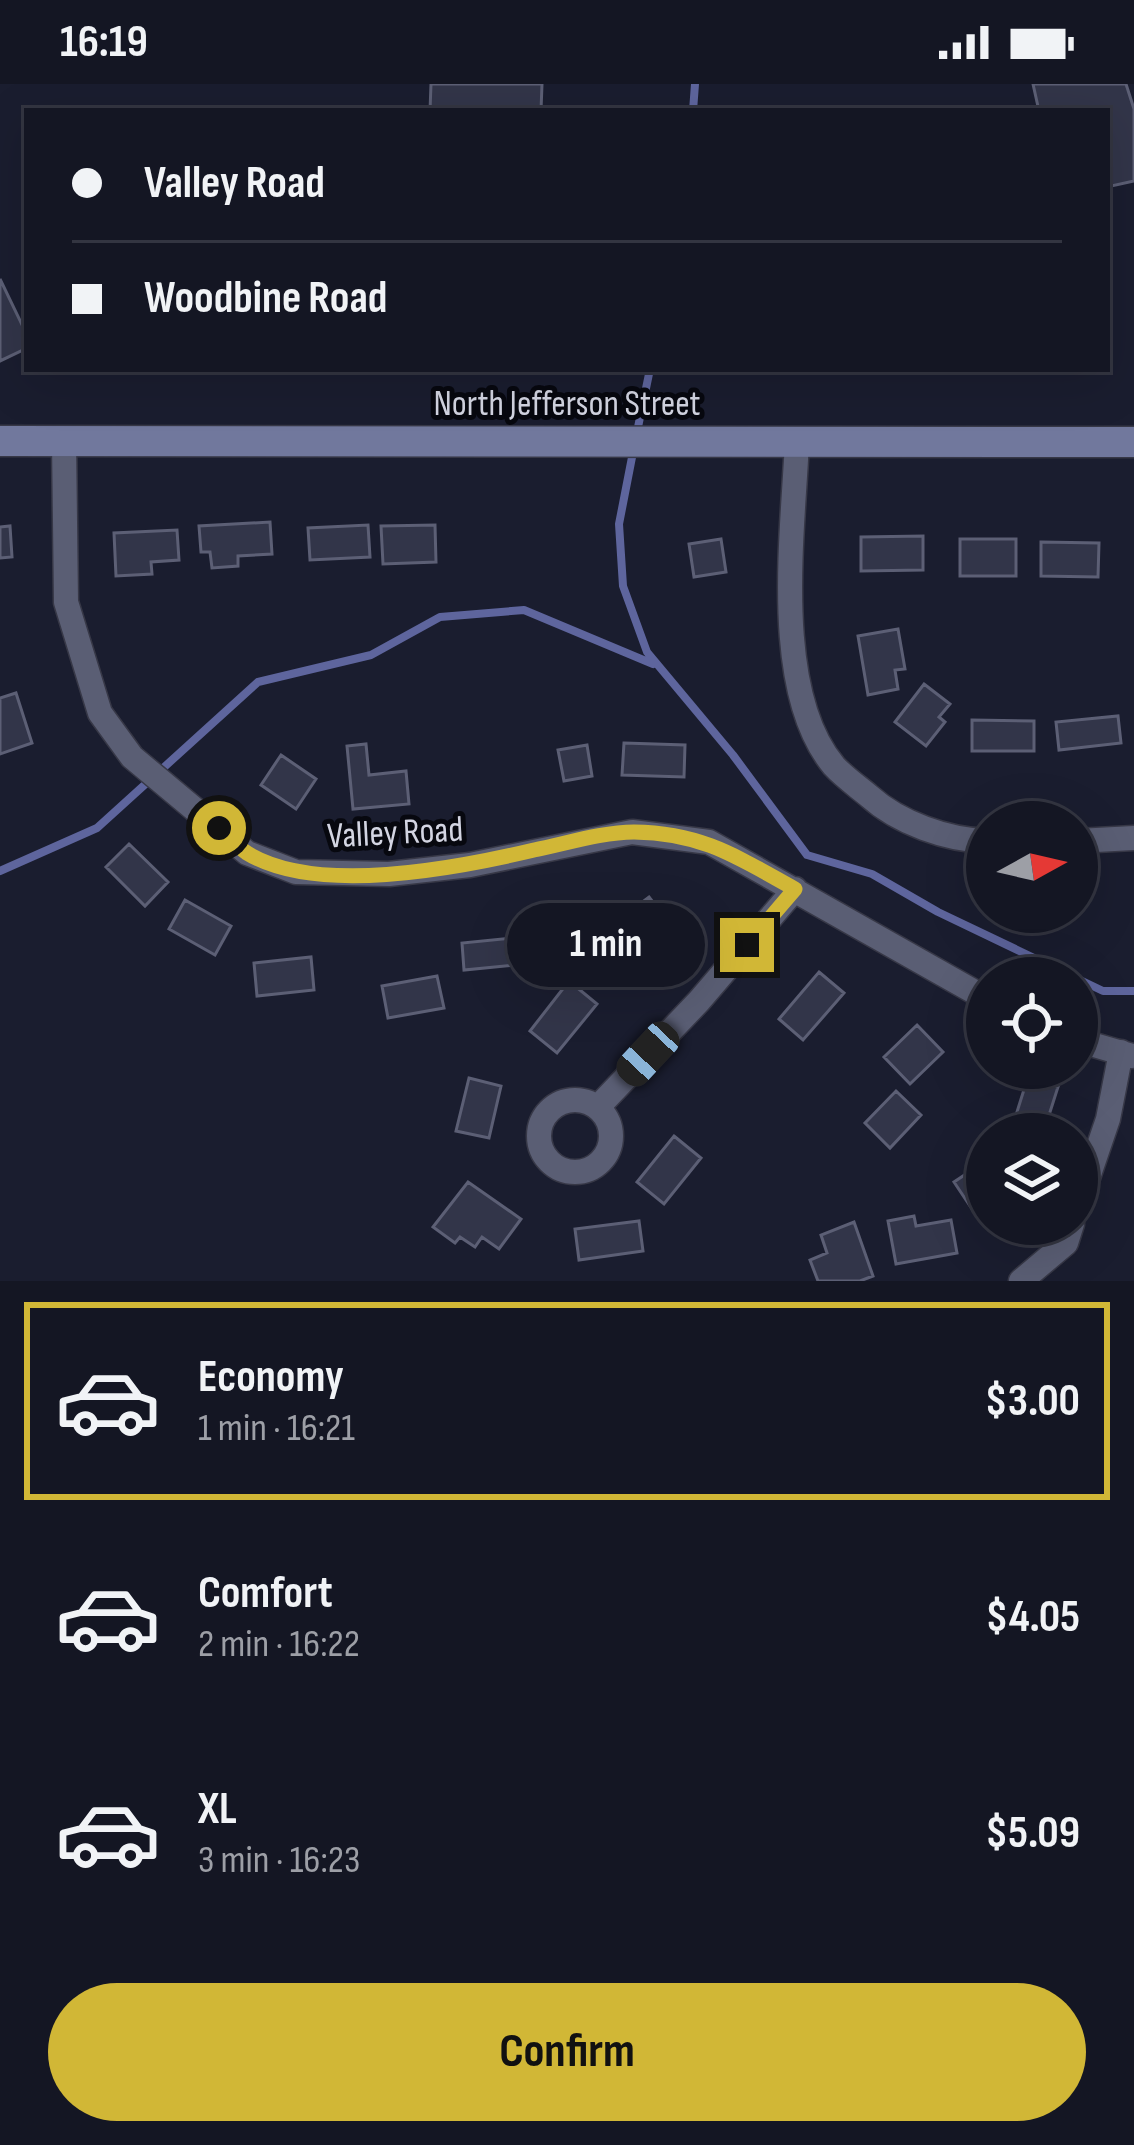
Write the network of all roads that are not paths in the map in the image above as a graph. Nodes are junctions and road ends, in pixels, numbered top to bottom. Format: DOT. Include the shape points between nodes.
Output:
graph roads {
  1 [pos="0,441"];
  2 [pos="64,441"];
  3 [pos="797,441"];
  4 [pos="1134,442"];
  5 [pos="1134,838"];
  6 [pos="966,840"];
  7 [pos="1098,840"];
  8 [pos="795,889"];
  9 [pos="966,987"];
  10 [pos="1098,1046"];
  11 [pos="1127,1054"];
  12 [pos="598,1107"];
  13 [pos="1098,1148"];
  14 [pos="1064,1245"];
  15 [pos="1021,1281"];
  1 -- 2 [label="main road, North Jefferson Street"];
  2 -- 3 [label="main road, North Jefferson Street"];
  2 -- 8 [label="street, Valley Road" via="66,602 100,713 132,757 247,853 296,872 389,874 632,832 709,842"];
  3 -- 4 [label="main road, North Jefferson Street"];
  3 -- 6 [label="street" via="794,660 810,723 833,765 888,814"];
  5 -- 7 [label="street"];
  8 -- 9 [label="street, Valley Road"];
  8 -- 12 [label="street"];
  10 -- 11 [label="street"];
  11 -- 13 [label="street"];
  14 -- 15 [label="street"];
}
